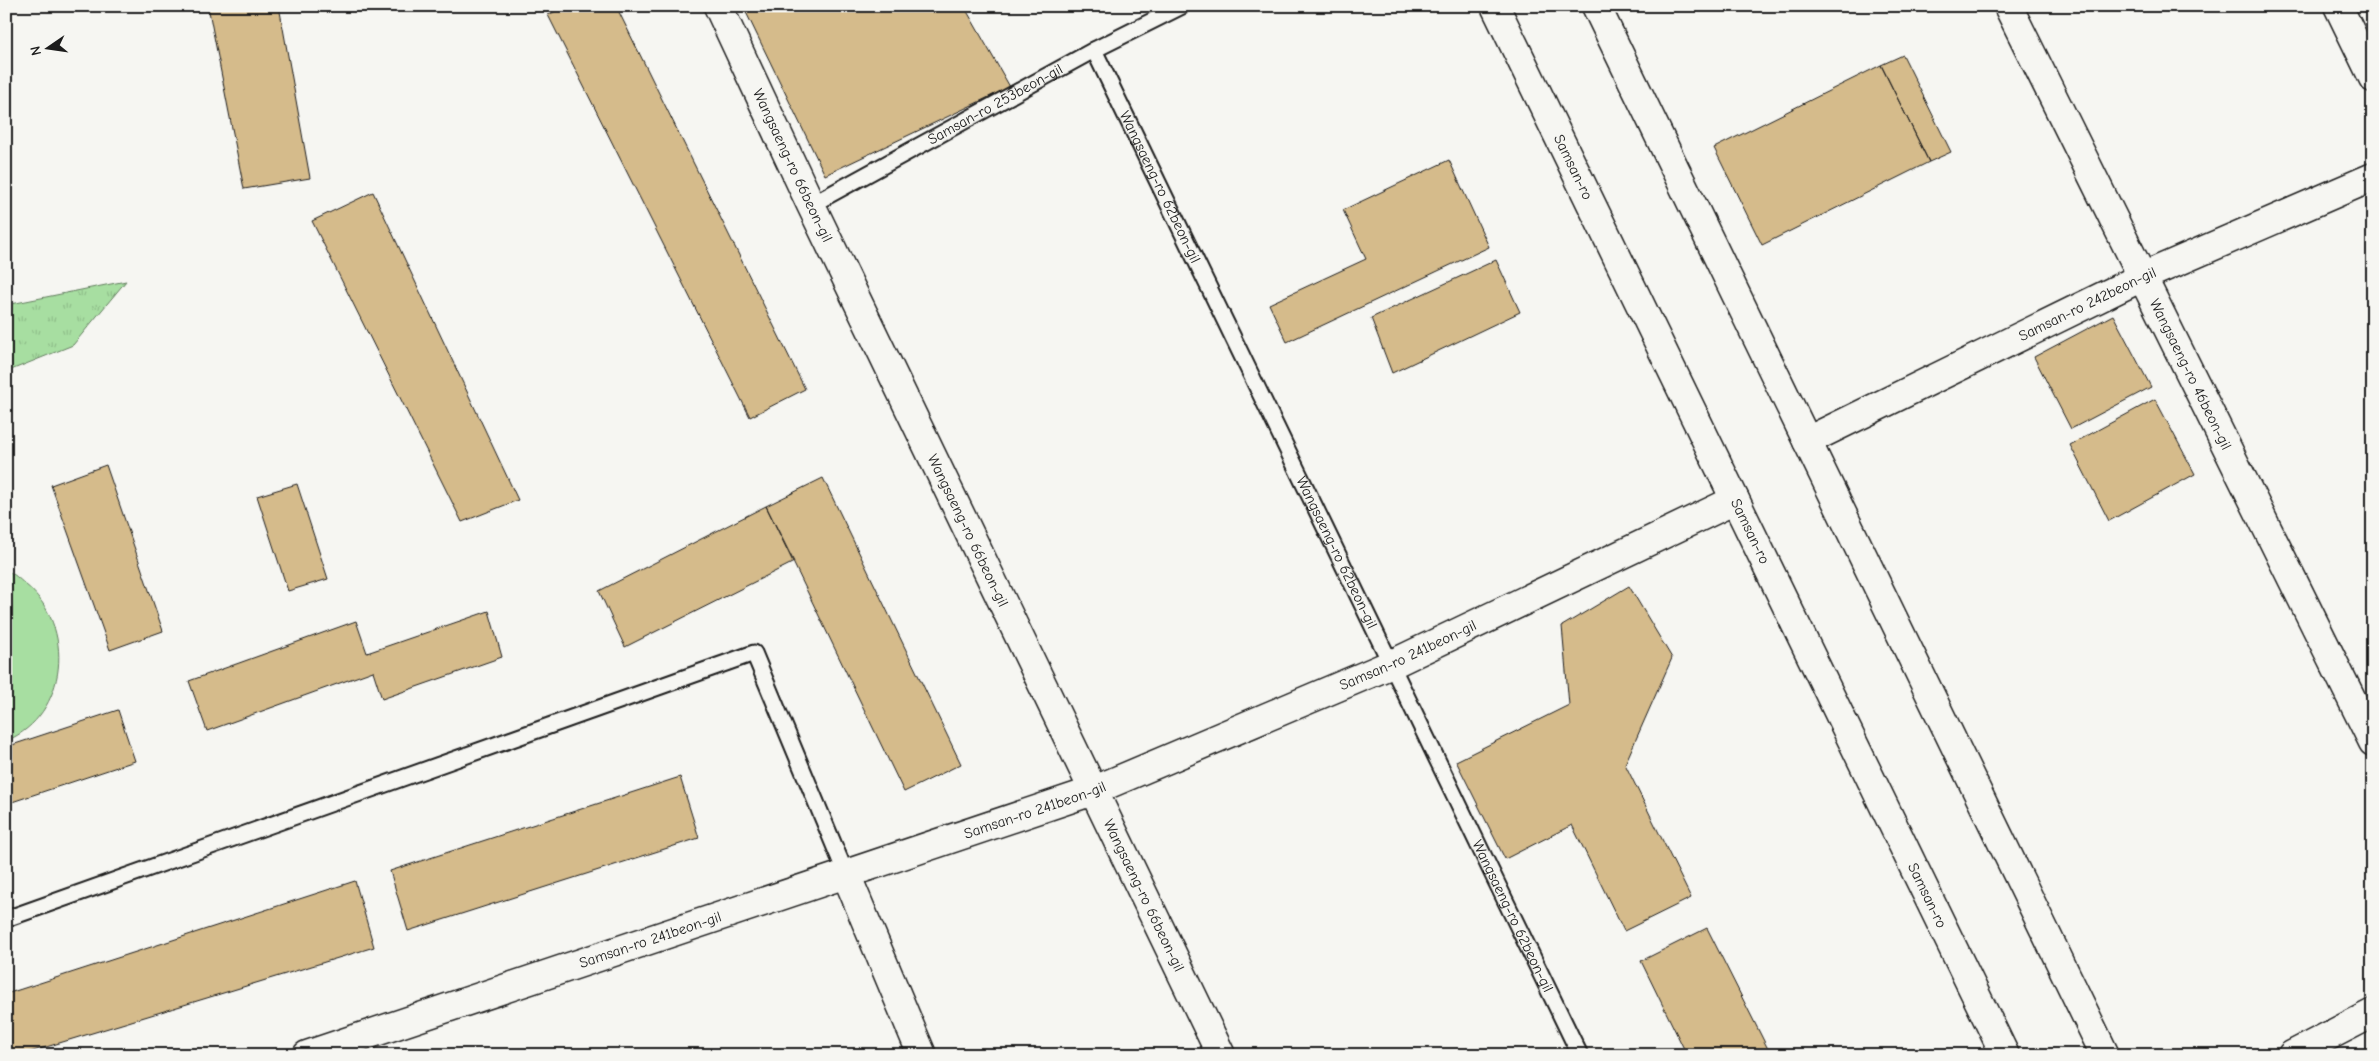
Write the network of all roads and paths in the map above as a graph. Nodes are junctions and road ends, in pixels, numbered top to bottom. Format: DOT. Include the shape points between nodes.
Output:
graph roads {
  1 [pos="718,6"];
  2 [pos="1182,6"];
  3 [pos="1495,6"];
  4 [pos="1596,6"];
  5 [pos="2008,6"];
  6 [pos="2338,6"];
  7 [pos="1094,50"];
  8 [pos="2373,78"];
  9 [pos="2373,177"];
  10 [pos="811,205"];
  11 [pos="2142,277"];
  12 [pos="1807,441"];
  13 [pos="1735,500"];
  14 [pos="1392,664"];
  15 [pos="2373,742"];
  16 [pos="1094,791"];
  17 [pos="846,874"];
  18 [pos="6,919"];
  19 [pos="2373,1013"];
  20 [pos="307,1055"];
  21 [pos="922,1055"];
  22 [pos="1221,1055"];
  23 [pos="1580,1055"];
  24 [pos="2005,1055"];
  25 [pos="2105,1055"];
  26 [pos="2292,1055"];
  1 -- 10 [label="street, Wangsaeng-ro 66beon-gil"];
  2 -- 7 [label="lane, Samsan-ro 253beon-gil"];
  3 -- 13 [label="street, Samsan-ro"];
  4 -- 12 [label="street"];
  5 -- 11 [label="street, Wangsaeng-ro 46beon-gil"];
  6 -- 8 [label="street"];
  7 -- 10 [label="lane, Samsan-ro 253beon-gil"];
  7 -- 14 [label="lane, Wangsaeng-ro 62beon-gil"];
  9 -- 11 [label="street, Samsan-ro 242beon-gil"];
  10 -- 16 [label="street, Wangsaeng-ro 66beon-gil"];
  11 -- 12 [label="street, Samsan-ro 242beon-gil"];
  11 -- 15 [label="street, Wangsaeng-ro 46beon-gil"];
  12 -- 25 [label="street"];
  13 -- 14 [label="street, Samsan-ro 241beon-gil"];
  13 -- 24 [label="street, Samsan-ro"];
  14 -- 16 [label="street, Samsan-ro 241beon-gil"];
  14 -- 23 [label="lane, Wangsaeng-ro 62beon-gil"];
  16 -- 17 [label="street, Samsan-ro 241beon-gil"];
  16 -- 22 [label="street, Wangsaeng-ro 66beon-gil"];
  17 -- 18 [label="lane" via="754,653"];
  17 -- 20 [label="street, Samsan-ro 241beon-gil"];
  17 -- 21 [label="street"];
  19 -- 26 [label="street"];
}
